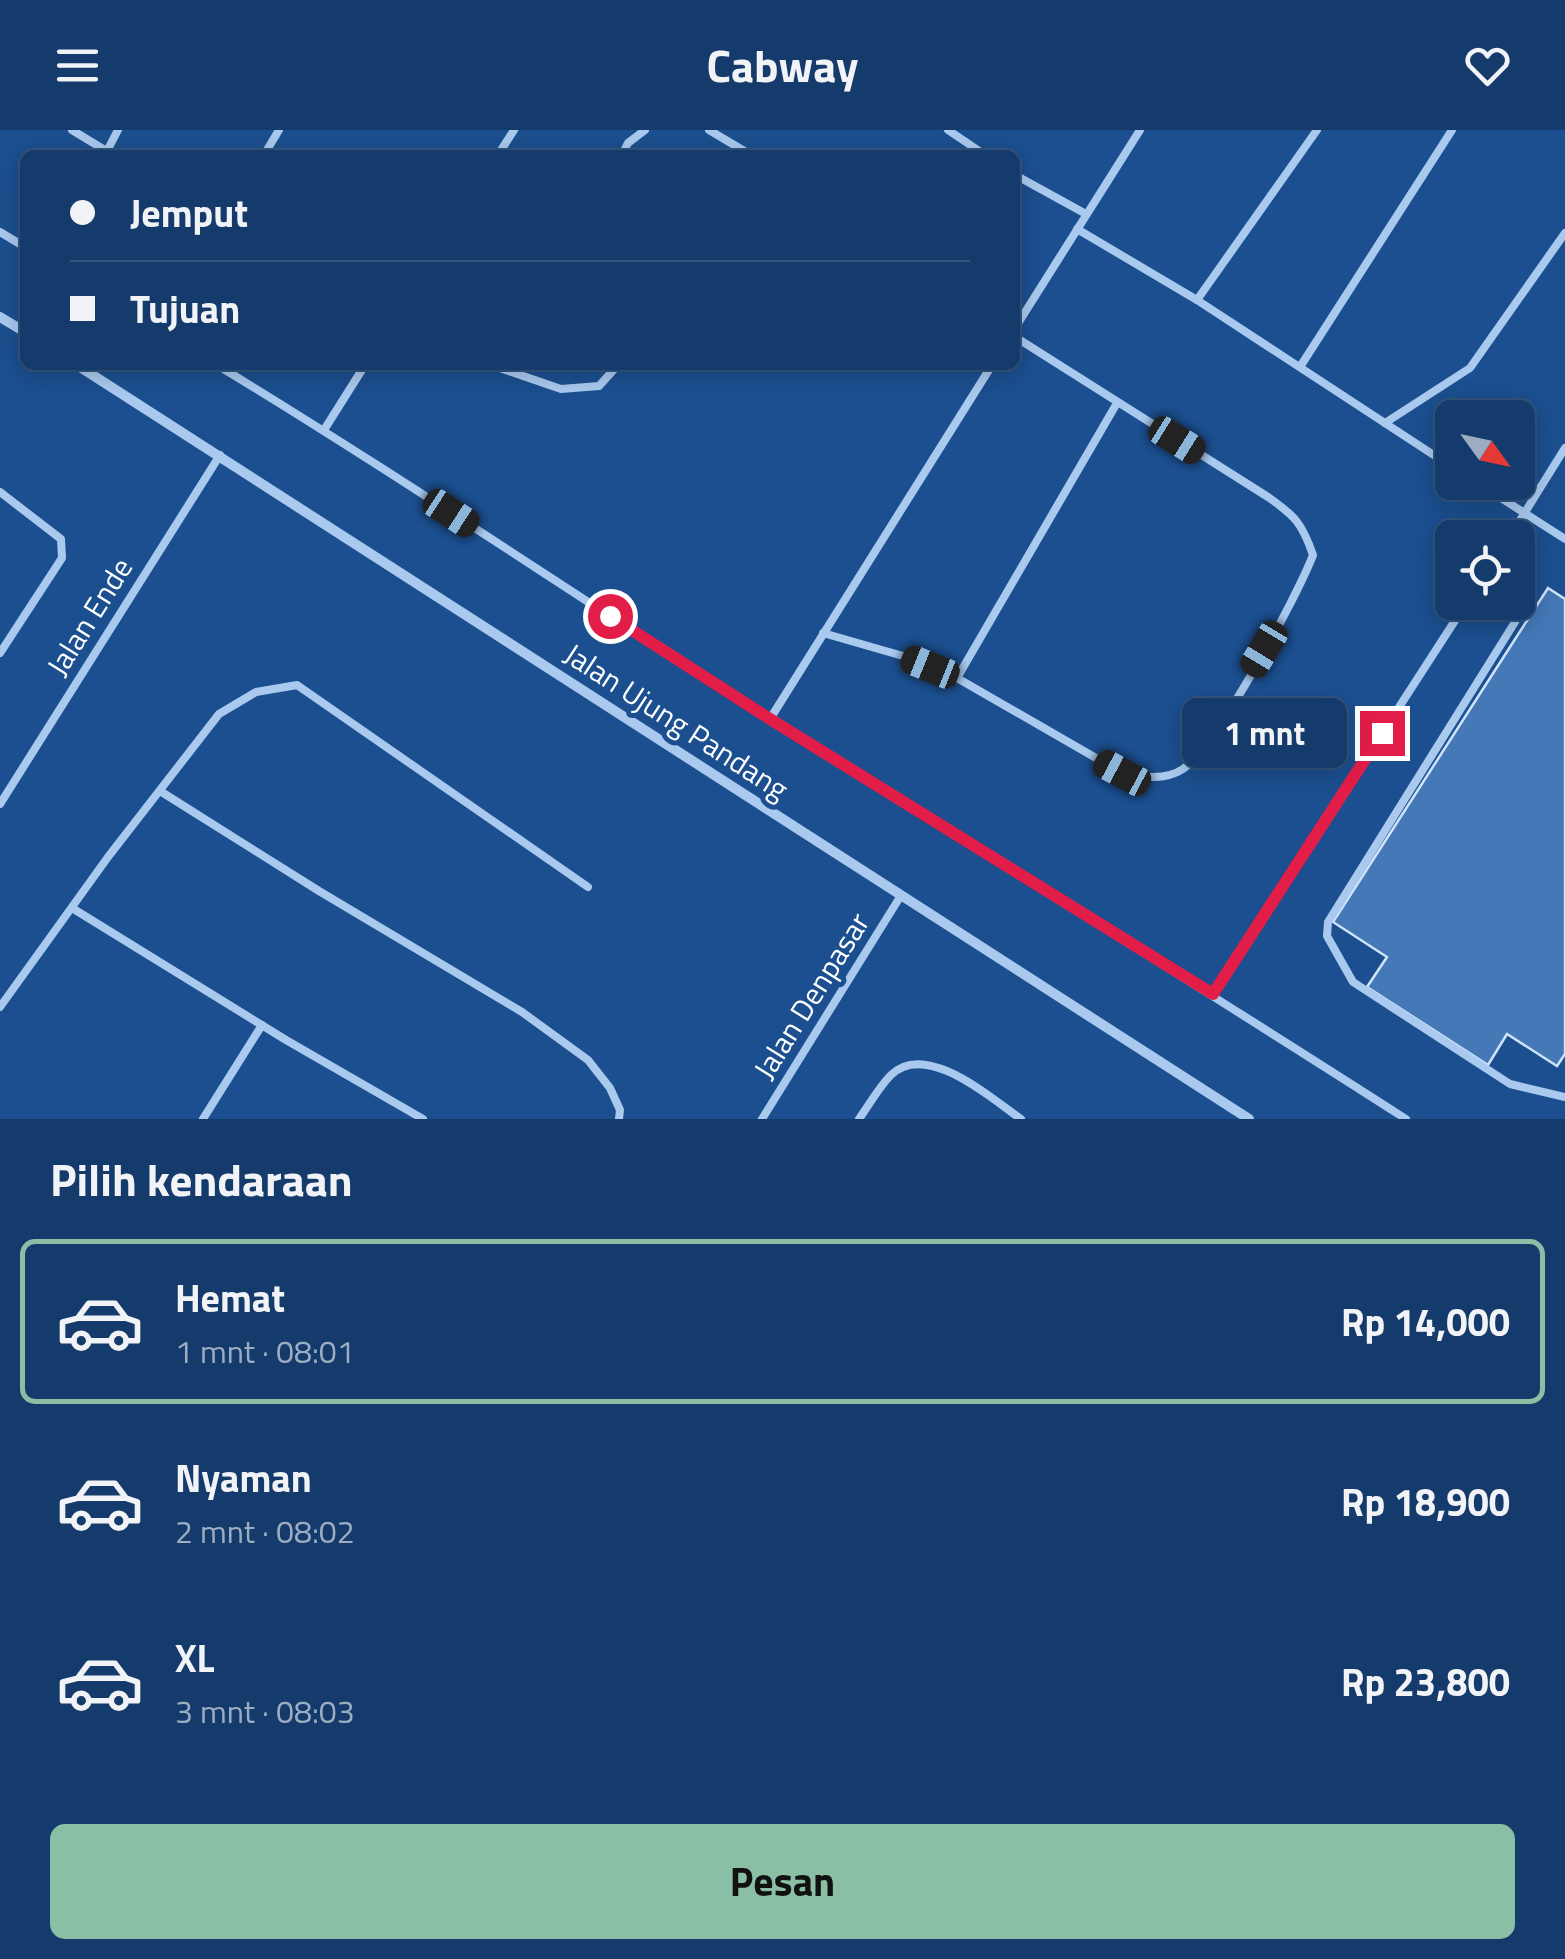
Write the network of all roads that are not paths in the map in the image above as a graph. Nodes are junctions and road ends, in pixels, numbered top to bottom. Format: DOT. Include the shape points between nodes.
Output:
graph roads {
  1 [pos="72,130"];
  2 [pos="645,130"];
  3 [pos="709,130"];
  4 [pos="948,130"];
  5 [pos="1140,130"];
  6 [pos="1317,130"];
  7 [pos="1452,130"];
  8 [pos="105,150"];
  9 [pos="624,150"];
  10 [pos="743,150"];
  11 [pos="978,150"];
  12 [pos="1020,178"];
  13 [pos="1086,214"];
  14 [pos="1077,228"];
  15 [pos="1565,233"];
  16 [pos="1197,300"];
  17 [pos="1020,320"];
  18 [pos="1020,340"];
  19 [pos="1300,367"];
  20 [pos="85,370"];
  21 [pos="226,370"];
  22 [pos="362,370"];
  23 [pos="506,370"];
  24 [pos="613,370"];
  25 [pos="989,370"];
  26 [pos="1117,403"];
  27 [pos="1385,423"];
  28 [pos="324,430"];
  29 [pos="1565,448"];
  30 [pos="220,455"];
  31 [pos="1435,456"];
  32 [pos="0,492"];
  33 [pos="1503,500"];
  34 [pos="1524,514"];
  35 [pos="1520,520"];
  36 [pos="1565,539"];
  37 [pos="1455,620"];
  38 [pos="1515,622"];
  39 [pos="823,633"];
  40 [pos="0,652"];
  41 [pos="957,678"];
  42 [pos="770,719"];
  43 [pos="160,791"];
  44 [pos="0,804"];
  45 [pos="588,886"];
  46 [pos="900,897"];
  47 [pos="72,908"];
  48 [pos="1213,994"];
  49 [pos="0,1006"];
  50 [pos="262,1025"];
  51 [pos="1565,1097"];
  52 [pos="202,1119"];
  53 [pos="423,1119"];
  54 [pos="619,1119"];
  55 [pos="762,1119"];
  56 [pos="859,1119"];
  57 [pos="1021,1119"];
  58 [pos="1249,1119"];
  59 [pos="1406,1119"];
  1 -- 8 [label="lane"];
  2 -- 9 [label="lane"];
  3 -- 10 [label="lane"];
  4 -- 11 [label="lane"];
  5 -- 13 [label="lane"];
  6 -- 16 [label="lane"];
  7 -- 19 [label="lane"];
  12 -- 13 [label="lane"];
  13 -- 14 [label="lane"];
  14 -- 16 [label="lane"];
  14 -- 17 [label="lane"];
  15 -- 27 [label="lane" via="1470,368"];
  16 -- 19 [label="lane"];
  18 -- 26 [label="lane"];
  19 -- 27 [label="lane"];
  20 -- 30 [label="street, Jalan Ujung Pandang"];
  21 -- 28 [label="lane"];
  22 -- 28 [label="lane"];
  23 -- 24 [label="lane" via="561,389 599,386"];
  25 -- 39 [label="lane"];
  26 -- 41 [label="lane"];
  26 -- 41 [label="lane" via="1296,518 1313,555 1300,589 1210,738 1182,770 1149,779 1122,773"];
  27 -- 31 [label="lane"];
  28 -- 42 [label="lane"];
  29 -- 34 [label="lane"];
  30 -- 44 [label="lane, Jalan Ende"];
  30 -- 46 [label="street, Jalan Ujung Pandang"];
  32 -- 40 [label="lane" via="54,532 62,558"];
  33 -- 34 [label="lane"];
  34 -- 35 [label="lane"];
  34 -- 36 [label="lane"];
  37 -- 48 [label="lane"];
  38 -- 51 [label="lane" via="1328,922 1326,936 1354,982 1510,1084"];
  39 -- 41 [label="lane"];
  39 -- 42 [label="lane"];
  42 -- 48 [label="lane"];
  43 -- 45 [label="lane" via="218,714 256,692 297,686"];
  43 -- 47 [label="lane"];
  43 -- 54 [label="lane" via="522,1012 588,1060 610,1088"];
  46 -- 55 [label="lane, Jalan Denpasar"];
  46 -- 58 [label="street, Jalan Ujung Pandang"];
  47 -- 49 [label="lane"];
  47 -- 50 [label="lane"];
  48 -- 59 [label="lane"];
  50 -- 52 [label="lane"];
  50 -- 53 [label="lane"];
  56 -- 57 [label="lane" via="894,1072 920,1063 952,1072"];
}
